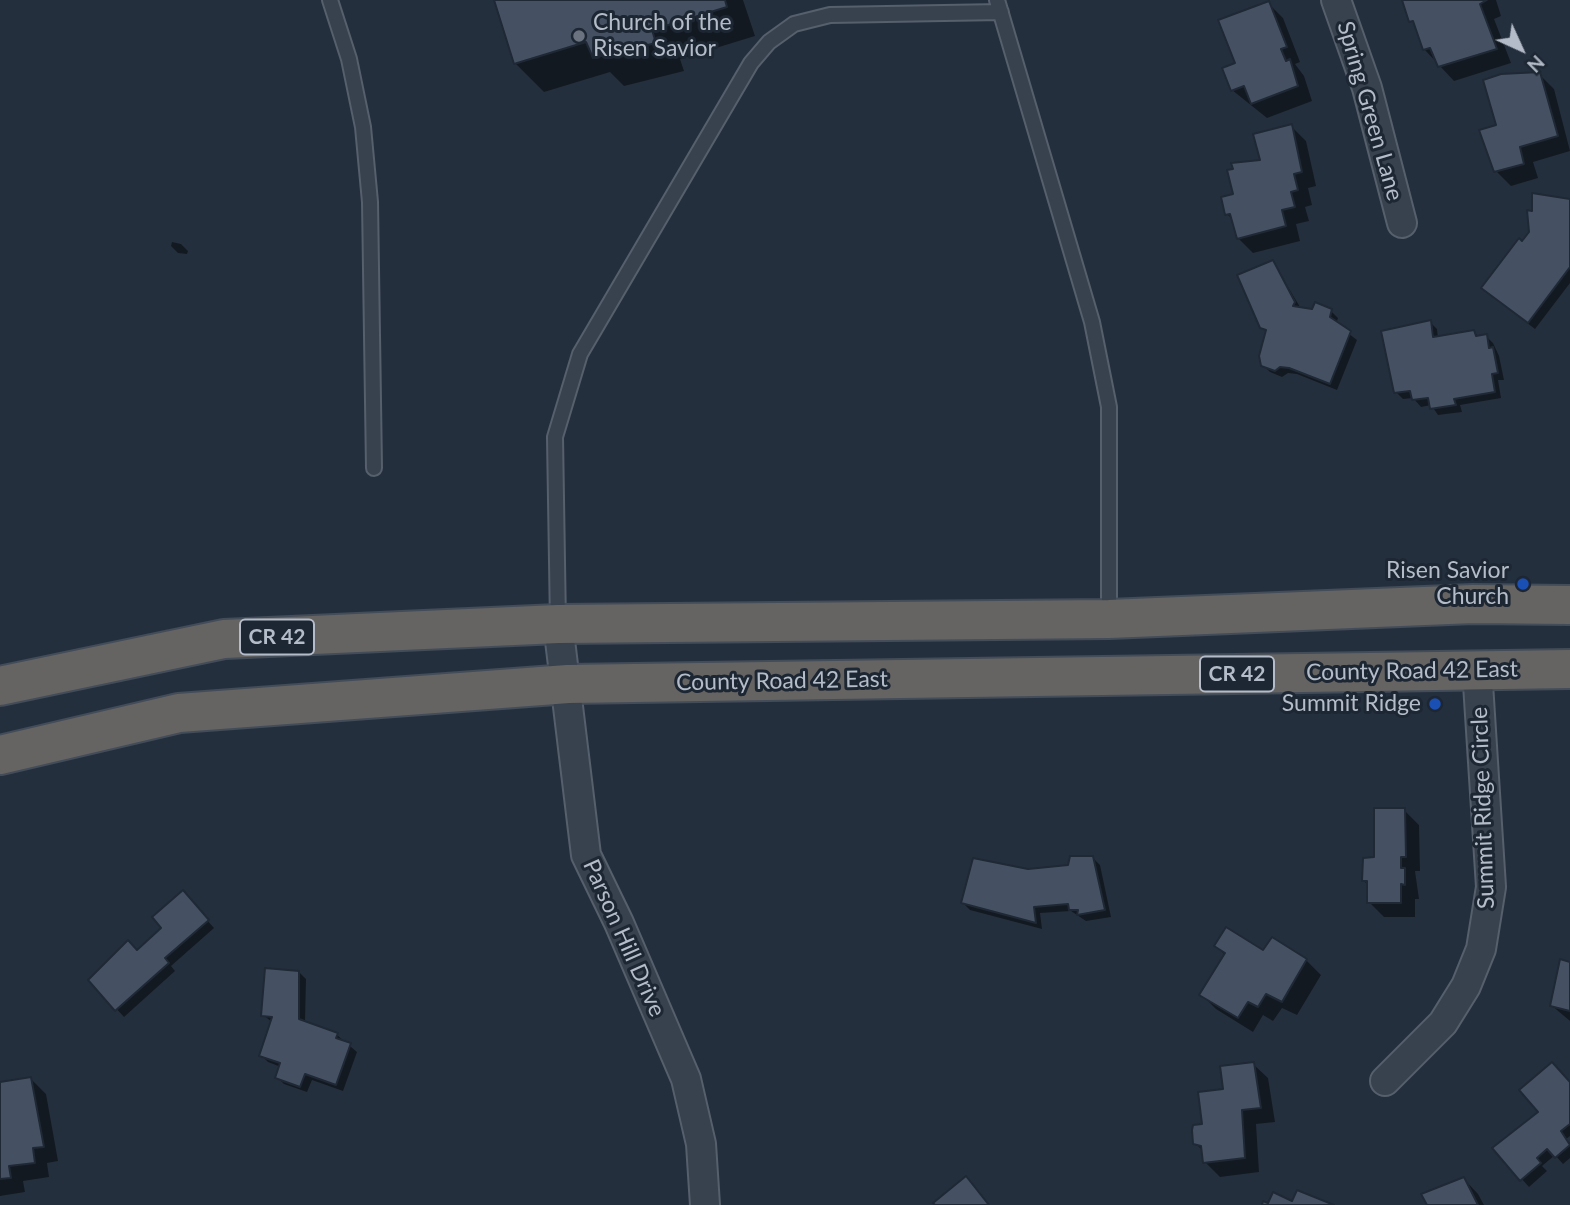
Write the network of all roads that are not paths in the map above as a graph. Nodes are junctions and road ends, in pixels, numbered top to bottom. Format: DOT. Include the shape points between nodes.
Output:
graph roads {
  1 [pos="330,0"];
  2 [pos="1336,0"];
  3 [pos="999,6"];
  4 [pos="1402,223"];
  5 [pos="374,468"];
  6 [pos="1570,605"];
  7 [pos="1109,619"];
  8 [pos="558,624"];
  9 [pos="1477,668"];
  10 [pos="1570,669"];
  11 [pos="568,684"];
  12 [pos="0,686"];
  13 [pos="0,755"];
  14 [pos="1385,1081"];
  15 [pos="705,1205"];
  1 -- 5 [label="lane" via="349,59 363,127 370,202"];
  2 -- 4 [label="street, Spring Green Lane" via="1367,88"];
  3 -- 7 [label="lane" via="1093,322 1109,407"];
  3 -- 8 [label="lane" via="830,15 794,24 751,63 580,354 555,437"];
  6 -- 7 [label="highway, CR 42" via="1473,604"];
  7 -- 8 [label="highway, CR 42"];
  8 -- 11 [label="street, Parson Hill Drive"];
  8 -- 12 [label="highway, CR 42" via="224,639"];
  9 -- 10 [label="highway, County Road 42 East / CR 42"];
  9 -- 11 [label="highway, County Road 42 East / CR 42" via="1111,678"];
  9 -- 14 [label="street, Summit Ridge Circle" via="1491,887 1481,949 1443,1023"];
  11 -- 13 [label="highway, County Road 42 East / CR 42" via="179,713"];
  11 -- 15 [label="street, Parson Hill Drive" via="586,855 686,1079 701,1144"];
}
